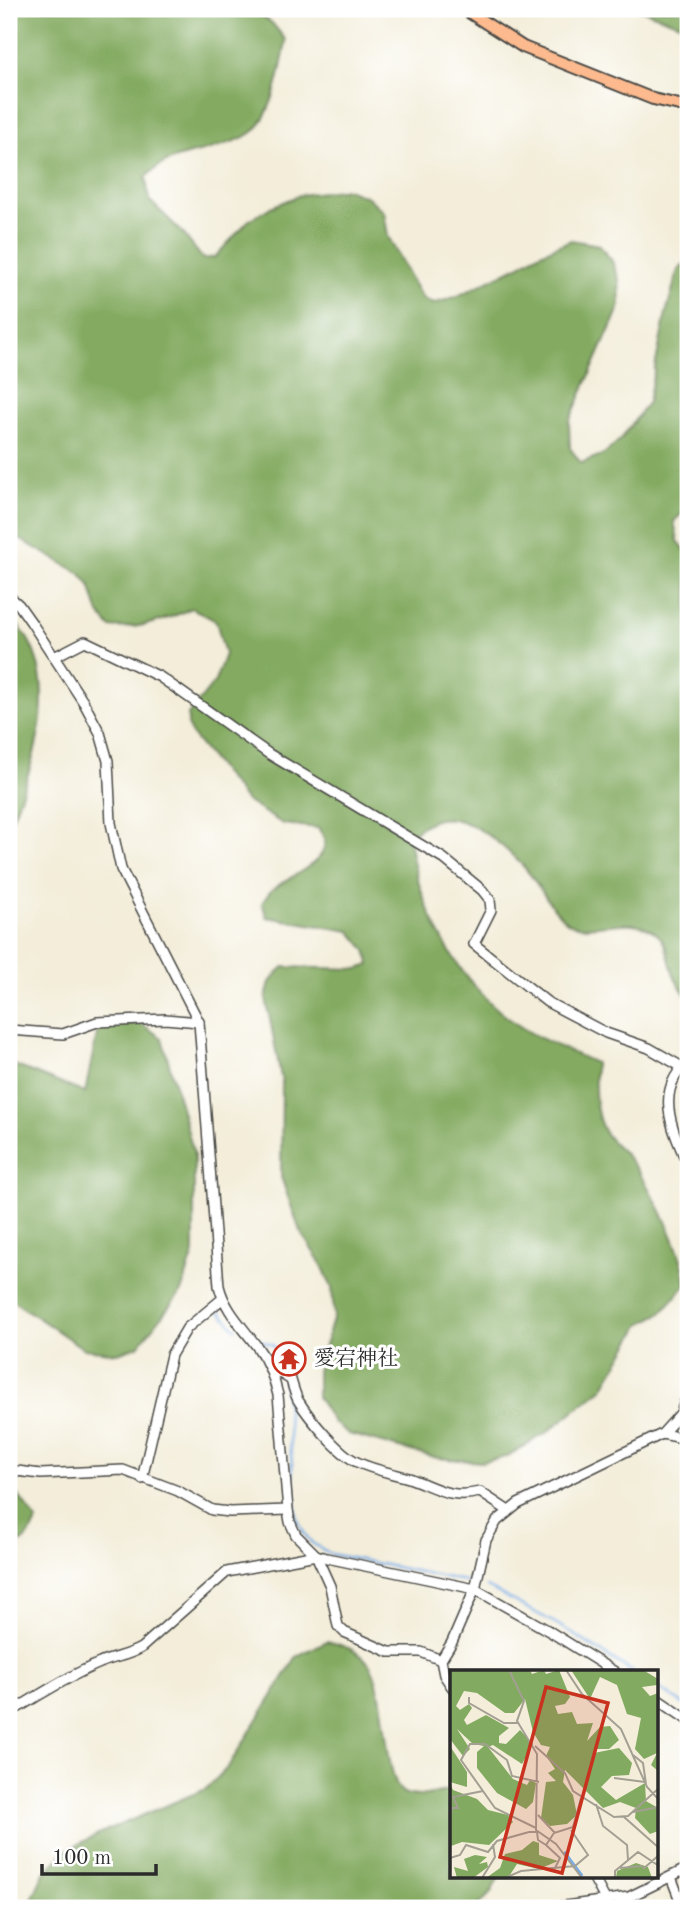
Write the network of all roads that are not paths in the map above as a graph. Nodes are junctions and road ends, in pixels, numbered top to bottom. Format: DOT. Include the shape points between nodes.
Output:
graph roads {
  1 [pos="464,9"];
  2 [pos="688,107"];
  3 [pos="9,596"];
  4 [pos="54,657"];
  5 [pos="199,1022"];
  6 [pos="9,1030"];
  7 [pos="685,1065"];
  8 [pos="688,1165"];
  9 [pos="222,1299"];
  10 [pos="270,1367"];
  11 [pos="688,1392"];
  12 [pos="662,1434"];
  13 [pos="688,1439"];
  14 [pos="9,1470"];
  15 [pos="142,1479"];
  16 [pos="288,1510"];
  17 [pos="507,1510"];
  18 [pos="316,1555"];
  19 [pos="475,1589"];
  20 [pos="441,1660"];
  21 [pos="612,1670"];
  22 [pos="450,1684"];
  23 [pos="658,1700"];
  24 [pos="9,1713"];
  25 [pos="688,1720"];
  26 [pos="688,1868"];
  27 [pos="671,1877"];
  28 [pos="594,1878"];
  29 [pos="606,1901"];
  30 [pos="551,1908"];
  31 [pos="683,1908"];
  1 -- 2 [label="main road" via="523,47 653,99"];
  3 -- 4 [label="street"];
  4 -- 5 [label="street" via="104,744 111,822 121,869"];
  4 -- 7 [label="street" via="85,641 160,677 269,754 443,858 489,900 491,910 474,944 547,1002 606,1033"];
  5 -- 6 [label="street" via="97,1022 63,1034"];
  5 -- 9 [label="street"];
  7 -- 8 [label="street" via="671,1088 668,1112"];
  9 -- 10 [label="street"];
  9 -- 15 [label="street" via="187,1328 171,1355"];
  10 -- 16 [label="street" via="278,1395"];
  10 -- 17 [label="street" via="291,1380 307,1413 357,1462 445,1493 463,1496 480,1492"];
  11 -- 12 [label="street" via="681,1413"];
  12 -- 13 [label="street"];
  12 -- 17 [label="street"];
  14 -- 15 [label="street" via="41,1474 123,1470"];
  15 -- 16 [label="street" via="178,1491 212,1510"];
  16 -- 18 [label="street" via="296,1535"];
  17 -- 19 [label="street" via="486,1540"];
  18 -- 19 [label="street"];
  18 -- 20 [label="street" via="330,1586 338,1626 344,1632 389,1652 421,1652"];
  18 -- 24 [label="street" via="227,1573 141,1648 80,1672"];
  19 -- 20 [label="street"];
  19 -- 21 [label="street"];
  20 -- 22 [label="street"];
  23 -- 25 [label="street"];
  26 -- 27 [label="street"];
  27 -- 29 [label="street" via="642,1892"];
  27 -- 31 [label="street"];
  28 -- 29 [label="street"];
  29 -- 30 [label="street"];
}
